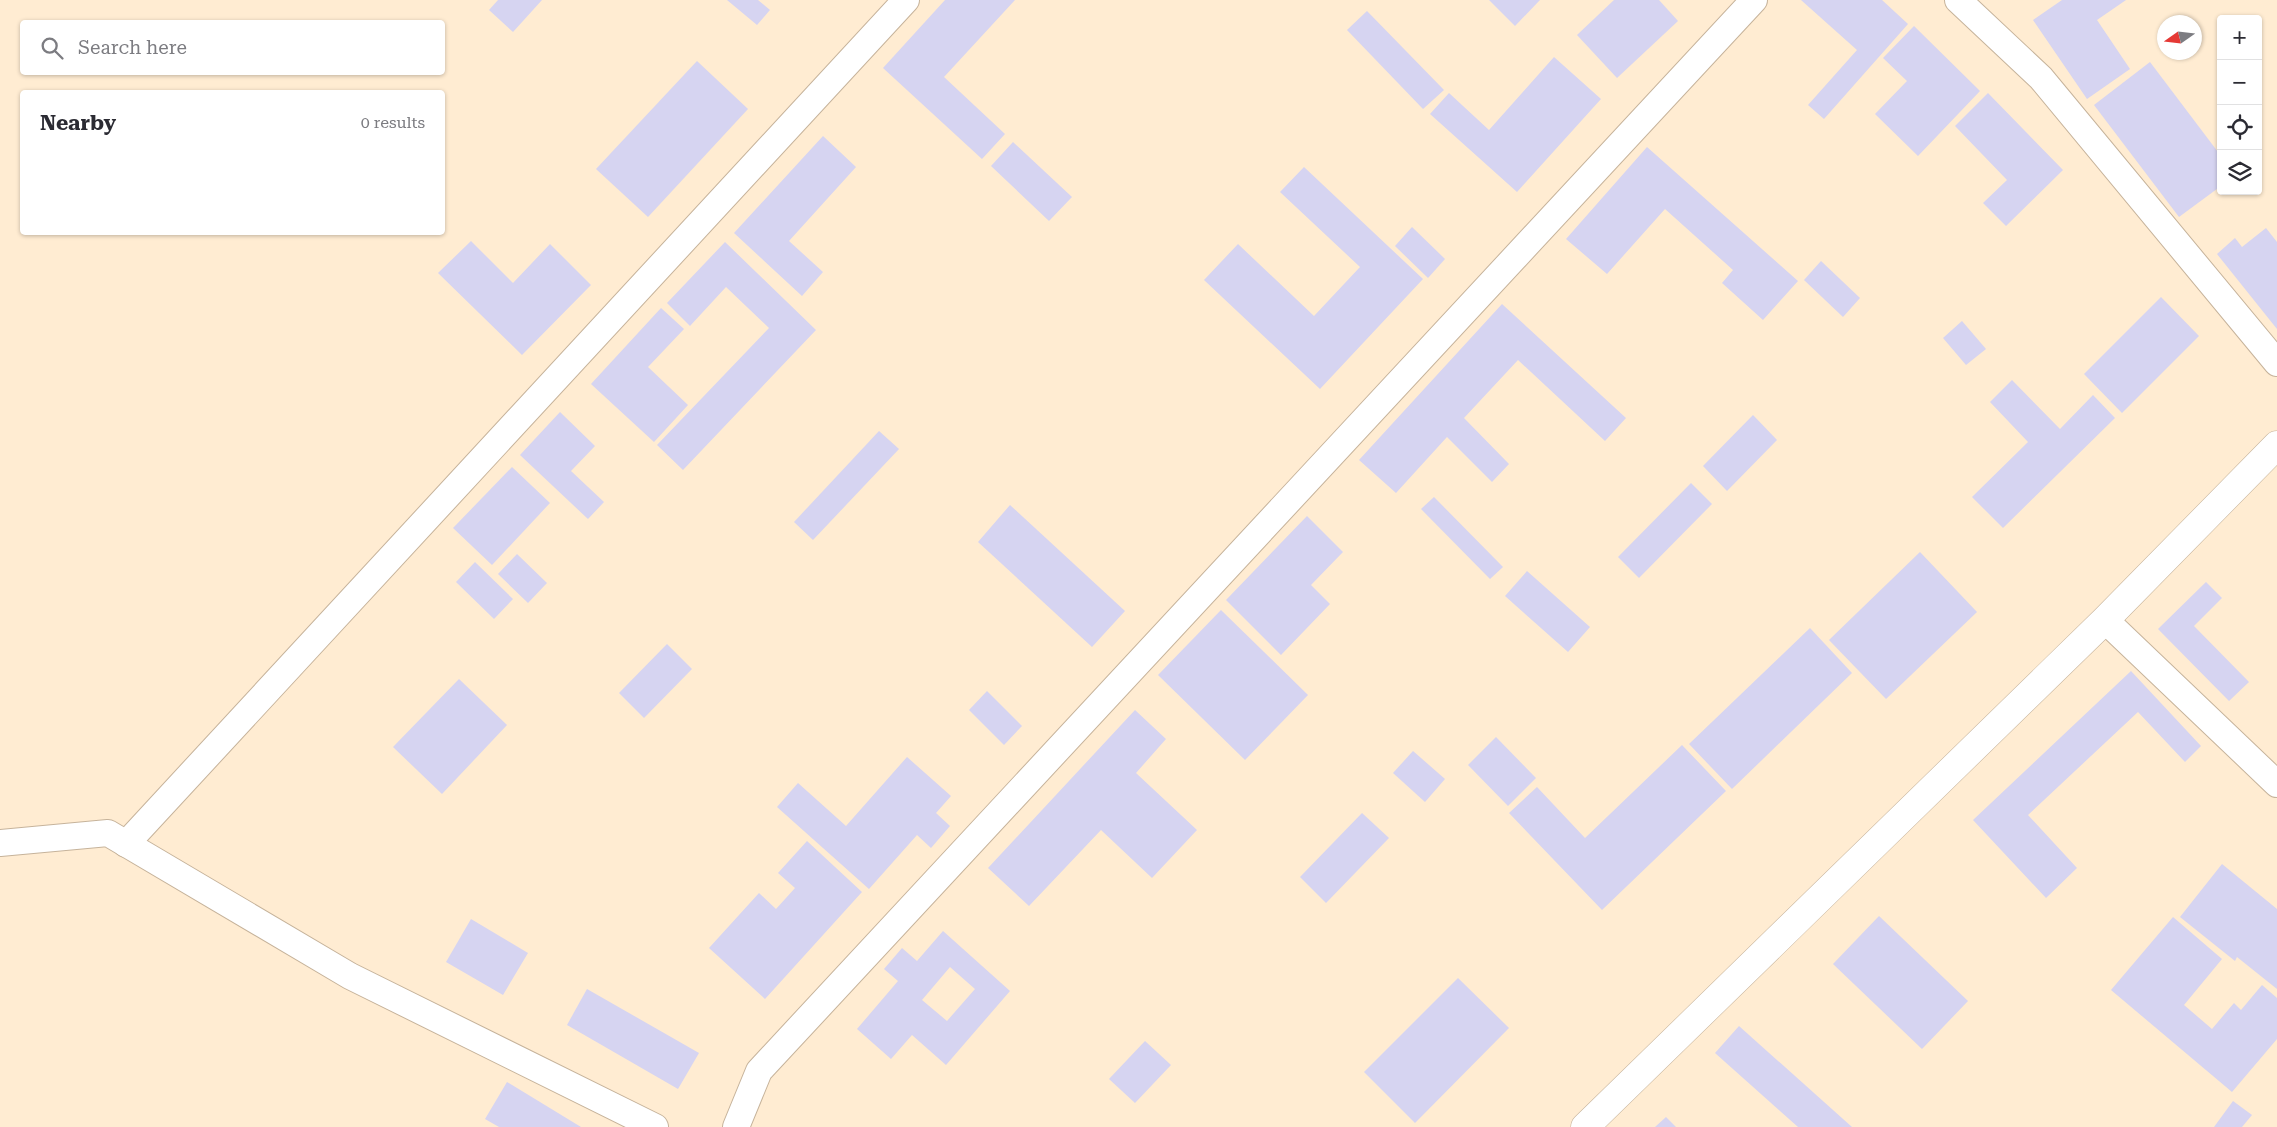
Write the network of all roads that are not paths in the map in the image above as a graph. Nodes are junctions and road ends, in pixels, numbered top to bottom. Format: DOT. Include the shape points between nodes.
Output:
graph roads {
  1 [pos="906,0"];
  2 [pos="1754,0"];
  3 [pos="1958,0"];
  4 [pos="2277,363"];
  5 [pos="2277,444"];
  6 [pos="2105,620"];
  7 [pos="2277,784"];
  8 [pos="0,843"];
  9 [pos="126,844"];
  10 [pos="655,1127"];
  11 [pos="736,1127"];
  12 [pos="1584,1127"];
  1 -- 9 [label="street"];
  2 -- 11 [label="street" via="759,1071"];
  3 -- 4 [label="street" via="2041,78"];
  5 -- 6 [label="main road"];
  6 -- 7 [label="street"];
  6 -- 12 [label="main road"];
  8 -- 9 [label="street" via="108,833"];
  9 -- 10 [label="street" via="350,976"];
}
